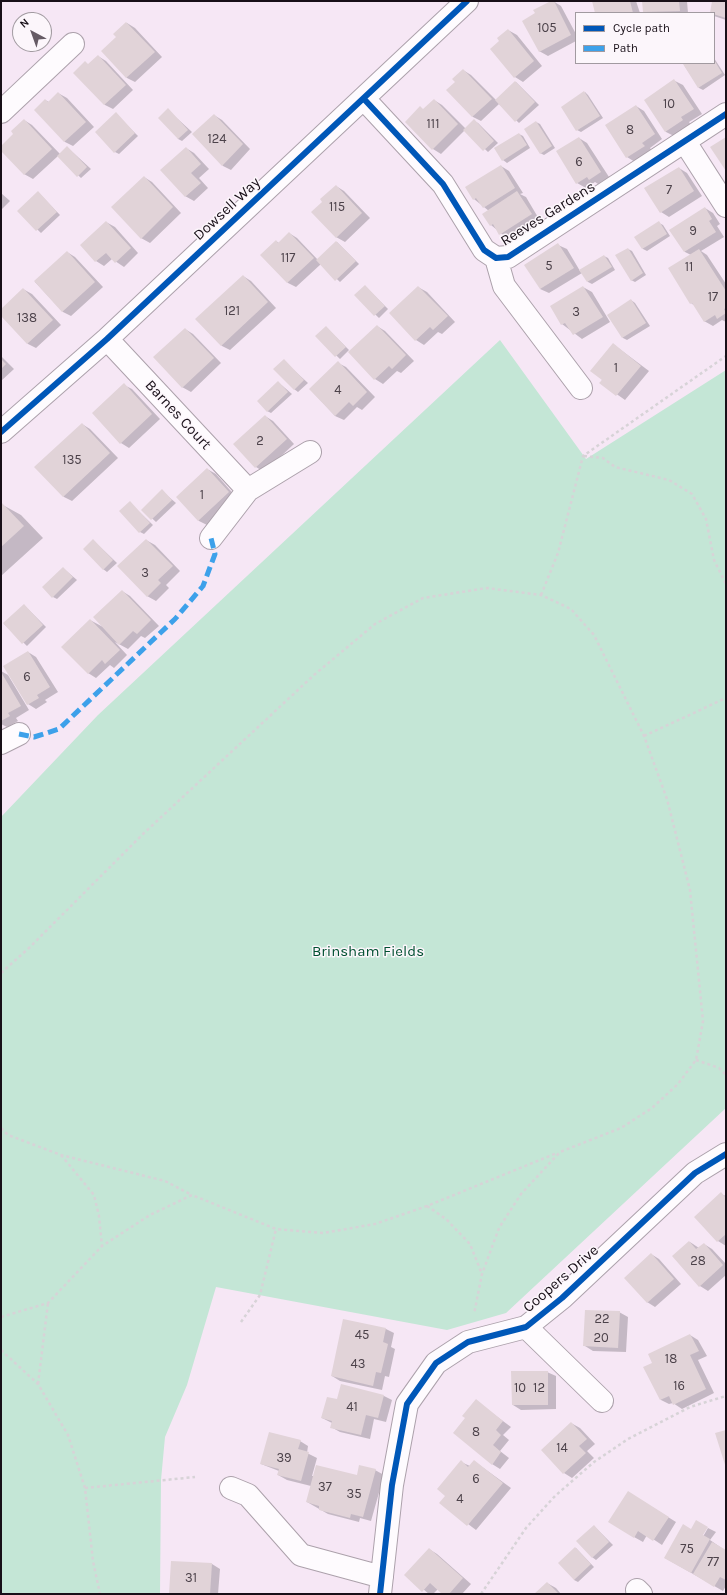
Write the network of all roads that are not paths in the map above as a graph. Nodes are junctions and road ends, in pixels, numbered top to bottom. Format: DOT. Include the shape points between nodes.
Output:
graph roads {
  1 [pos="467,1"];
  2 [pos="73,44"];
  3 [pos="364,99"];
  4 [pos="1,112"];
  5 [pos="726,114"];
  6 [pos="685,142"];
  7 [pos="726,206"];
  8 [pos="496,258"];
  9 [pos="107,339"];
  10 [pos="582,388"];
  11 [pos="1,432"];
  12 [pos="310,452"];
  13 [pos="248,490"];
  14 [pos="211,538"];
  15 [pos="726,1154"];
  16 [pos="526,1327"];
  17 [pos="602,1401"];
  18 [pos="231,1488"];
  19 [pos="381,1586"];
  1 -- 3 [label="street, Dowsell Way"];
  2 -- 4 [label="street"];
  3 -- 8 [label="street, Reeves Gardens" via="443,184 484,250"];
  3 -- 9 [label="street, Dowsell Way"];
  5 -- 6 [label="street, Reeves Gardens"];
  6 -- 7 [label="street"];
  6 -- 8 [label="street, Reeves Gardens" via="508,257"];
  8 -- 10 [label="street" via="504,286"];
  9 -- 11 [label="street, Dowsell Way"];
  9 -- 13 [label="street, Barnes Court"];
  12 -- 13 [label="street"];
  13 -- 14 [label="street"];
  15 -- 16 [label="street, Coopers Drive" via="695,1173 562,1298"];
  16 -- 17 [label="street, Coopers Drive"];
  16 -- 19 [label="street, Coopers Drive" via="468,1342 436,1363 407,1404 392,1485"];
  18 -- 19 [label="street, Coopers Drive" via="248,1495 301,1555"];
}
